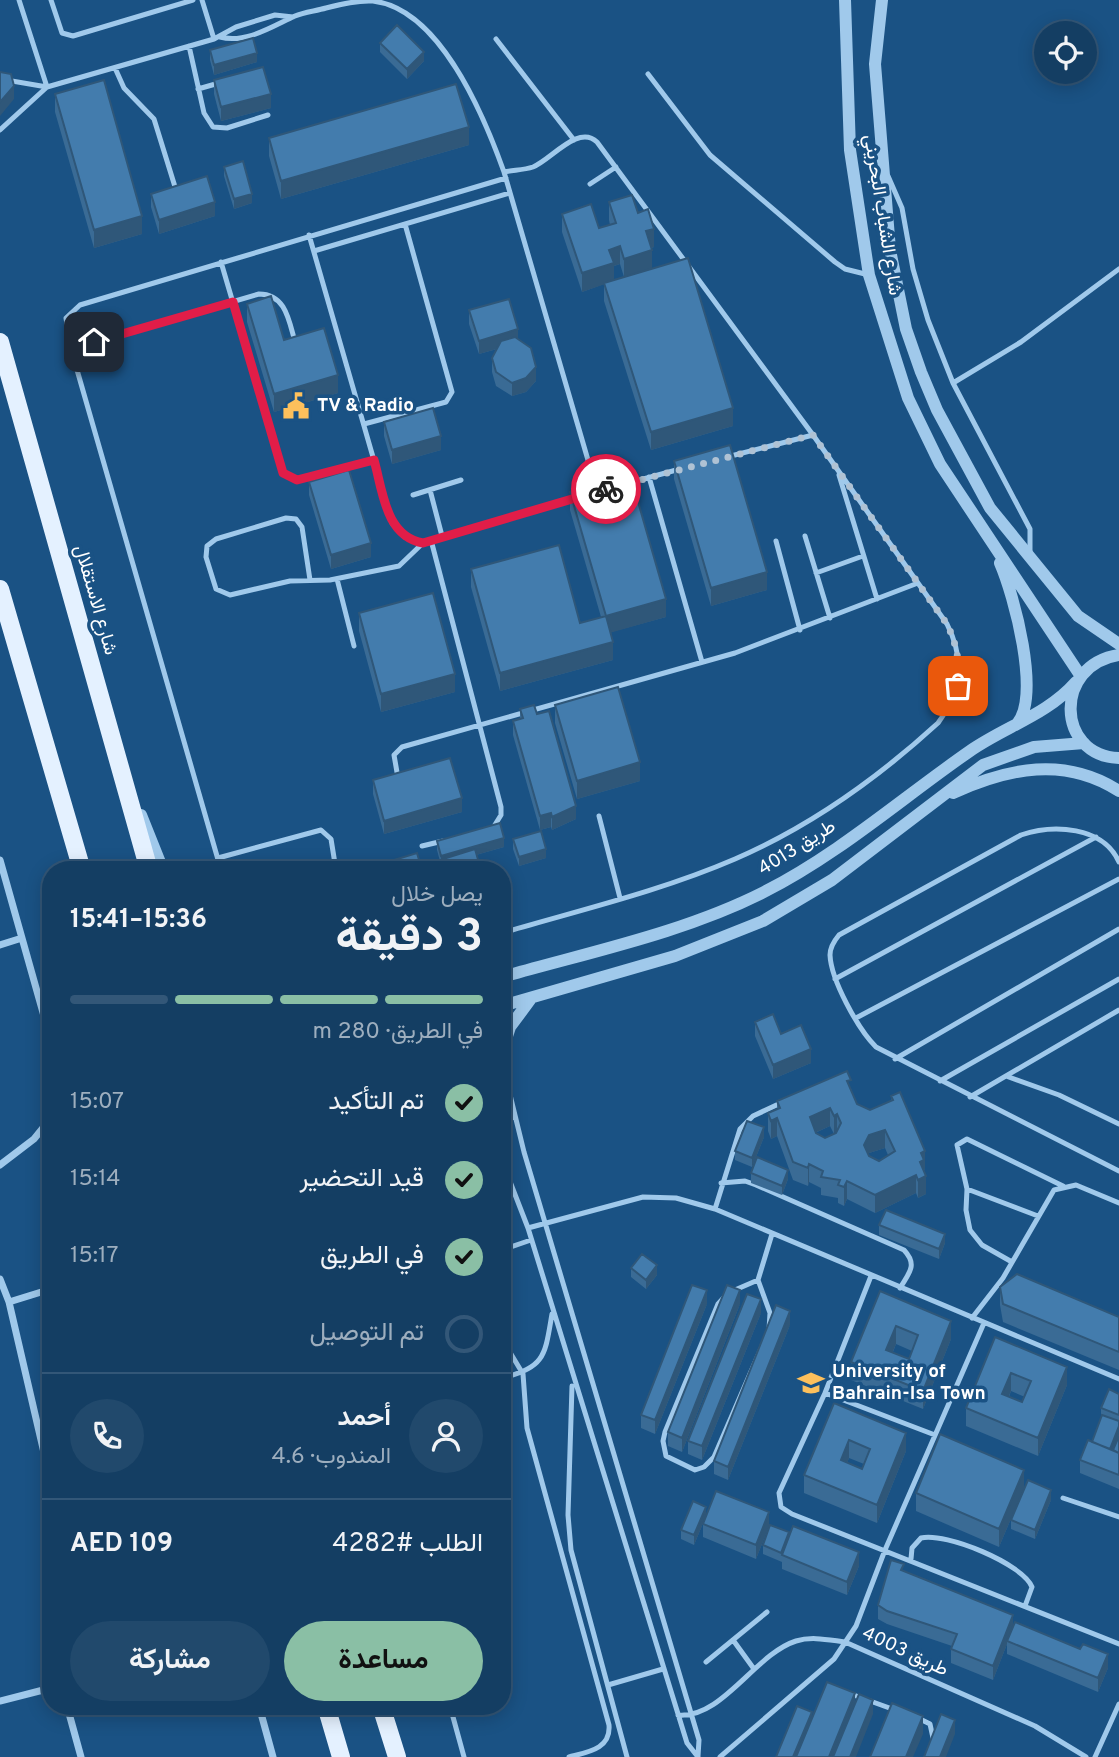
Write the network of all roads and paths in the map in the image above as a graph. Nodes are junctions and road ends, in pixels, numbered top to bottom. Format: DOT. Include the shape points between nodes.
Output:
graph roads {
  1 [pos="19,0"];
  2 [pos="51,0"];
  3 [pos="193,0"];
  4 [pos="202,0"];
  5 [pos="845,0"];
  6 [pos="882,0"];
  7 [pos="293,16"];
  8 [pos="217,38"];
  9 [pos="496,39"];
  10 [pos="189,46"];
  11 [pos="114,68"];
  12 [pos="649,74"];
  13 [pos="0,79"];
  14 [pos="224,82"];
  15 [pos="47,87"];
  16 [pos="198,89"];
  17 [pos="268,115"];
  18 [pos="0,130"];
  19 [pos="575,140"];
  20 [pos="616,167"];
  21 [pos="885,171"];
  22 [pos="505,175"];
  23 [pos="590,184"];
  24 [pos="510,193"];
  25 [pos="177,195"];
  26 [pos="432,199"];
  27 [pos="436,215"];
  28 [pos="405,224"];
  29 [pos="309,235"];
  30 [pos="314,251"];
  31 [pos="221,262"];
  32 [pos="1119,269"];
  33 [pos="869,275"];
  34 [pos="233,302"];
  35 [pos="0,342"];
  36 [pos="296,348"];
  37 [pos="71,349"];
  38 [pos="953,383"];
  39 [pos="364,424"];
  40 [pos="813,435"];
  41 [pos="725,458"];
  42 [pos="374,460"];
  43 [pos="687,468"];
  44 [pos="837,468"];
  45 [pos="649,477"];
  46 [pos="461,481"];
  47 [pos="623,485"];
  48 [pos="610,488"];
  49 [pos="430,490"];
  50 [pos="597,492"];
  51 [pos="413,495"];
  52 [pos="988,533"];
  53 [pos="443,536"];
  54 [pos="805,536"];
  55 [pos="431,540"];
  56 [pos="776,541"];
  57 [pos="423,543"];
  58 [pos="863,556"];
  59 [pos="1030,559"];
  60 [pos="816,573"];
  61 [pos="337,579"];
  62 [pos="310,580"];
  63 [pos="918,583"];
  64 [pos="0,589"];
  65 [pos="877,599"];
  66 [pos="830,618"];
  67 [pos="800,630"];
  68 [pos="1119,644"];
  69 [pos="354,646"];
  70 [pos="1119,655"];
  71 [pos="702,662"];
  72 [pos="1078,679"];
  73 [pos="479,724"];
  74 [pos="1017,725"];
  75 [pos="1084,743"];
  76 [pos="1117,759"];
  77 [pos="119,760"];
  78 [pos="398,779"];
  79 [pos="1119,791"];
  80 [pos="936,800"];
  81 [pos="599,816"];
  82 [pos="484,831"];
  83 [pos="1096,837"];
  84 [pos="447,840"];
  85 [pos="422,846"];
  86 [pos="218,858"];
  87 [pos="0,860"];
  88 [pos="79,861"];
  89 [pos="147,861"];
  90 [pos="159,861"];
  91 [pos="219,861"];
  92 [pos="335,861"];
  93 [pos="1119,862"];
  94 [pos="1119,879"];
  95 [pos="620,898"];
  96 [pos="1119,929"];
  97 [pos="511,930"];
  98 [pos="22,938"];
  99 [pos="0,945"];
  100 [pos="511,974"];
  101 [pos="835,979"];
  102 [pos="1119,979"];
  103 [pos="531,999"];
  104 [pos="511,1004"];
  105 [pos="42,1009"];
  106 [pos="1119,1010"];
  107 [pos="856,1018"];
  108 [pos="511,1026"];
  109 [pos="895,1059"];
  110 [pos="1006,1076"];
  111 [pos="940,1081"];
  112 [pos="793,1097"];
  113 [pos="970,1097"];
  114 [pos="511,1103"];
  115 [pos="514,1117"];
  116 [pos="511,1118"];
  117 [pos="1119,1124"];
  118 [pos="42,1129"];
  119 [pos="0,1165"];
  120 [pos="1119,1171"];
  121 [pos="721,1183"];
  122 [pos="511,1184"];
  123 [pos="1063,1186"];
  124 [pos="967,1189"];
  125 [pos="1119,1203"];
  126 [pos="715,1209"];
  127 [pos="1038,1216"];
  128 [pos="545,1224"];
  129 [pos="528,1228"];
  130 [pos="772,1234"];
  131 [pos="531,1240"];
  132 [pos="511,1247"];
  133 [pos="1012,1262"];
  134 [pos="872,1276"];
  135 [pos="1003,1278"];
  136 [pos="0,1279"];
  137 [pos="758,1280"];
  138 [pos="1016,1283"];
  139 [pos="900,1288"];
  140 [pos="42,1292"];
  141 [pos="9,1303"];
  142 [pos="553,1311"];
  143 [pos="972,1318"];
  144 [pos="984,1323"];
  145 [pos="511,1354"];
  146 [pos="523,1374"];
  147 [pos="511,1376"];
  148 [pos="1119,1379"];
  149 [pos="572,1380"];
  150 [pos="825,1393"];
  151 [pos="935,1435"];
  152 [pos="42,1444"];
  153 [pos="1063,1498"];
  154 [pos="1119,1517"];
  155 [pos="885,1550"];
  156 [pos="911,1559"];
  157 [pos="1026,1606"];
  158 [pos="767,1612"];
  159 [pos="733,1640"];
  160 [pos="845,1642"];
  161 [pos="1119,1644"];
  162 [pos="706,1662"];
  163 [pos="663,1669"];
  164 [pos="754,1669"];
  165 [pos="608,1685"];
  166 [pos="42,1690"];
  167 [pos="837,1691"];
  168 [pos="0,1701"];
  169 [pos="1119,1704"];
  170 [pos="901,1712"];
  171 [pos="69,1715"];
  172 [pos="262,1715"];
  173 [pos="329,1715"];
  174 [pos="385,1715"];
  175 [pos="452,1715"];
  176 [pos="678,1715"];
  177 [pos="690,1716"];
  178 [pos="913,1716"];
  179 [pos="929,1748"];
  180 [pos="81,1757"];
  181 [pos="274,1757"];
  182 [pos="341,1757"];
  183 [pos="397,1757"];
  184 [pos="464,1757"];
  185 [pos="569,1757"];
  186 [pos="627,1757"];
  187 [pos="698,1757"];
  188 [pos="720,1757"];
  189 [pos="1086,1757"];
  190 [pos="1095,1757"];
  1 -- 15 [label="lane"];
  2 -- 3 [label="lane" via="59,29 73,36"];
  4 -- 8 [label="lane"];
  5 -- 33 [label="street, شارع الشباب البحريني" via="850,150"];
  6 -- 21 [label="street, شارع الشباب البحريني" via="875,64"];
  7 -- 8 [label="lane" via="275,15"];
  7 -- 8 [label="lane" via="279,26 238,38"];
  7 -- 22 [label="lane" via="373,1 411,15 469,88"];
  8 -- 10 [label="lane"];
  9 -- 19 [label="lane"];
  10 -- 11 [label="lane"];
  10 -- 16 [label="lane"];
  11 -- 15 [label="lane"];
  11 -- 25 [label="lane" via="124,88 154,119"];
  12 -- 33 [label="lane" via="698,142 723,167 835,262"];
  13 -- 15 [label="lane"];
  14 -- 16 [label="lane"];
  15 -- 18 [label="lane"];
  16 -- 17 [label="lane" via="213,127 227,128"];
  19 -- 20 [label="lane" via="592,137"];
  19 -- 22 [label="lane" via="533,167"];
  20 -- 23 [label="lane"];
  20 -- 40 [label="lane"];
  21 -- 38 [label="lane" via="896,189 921,294"];
  21 -- 59 [label="street, شارع الشباب البحريني" via="894,281 921,372 961,459 990,508"];
  22 -- 24 [label="lane"];
  22 -- 26 [label="lane"];
  24 -- 27 [label="lane"];
  24 -- 50 [label="lane"];
  26 -- 27 [label="lane"];
  26 -- 29 [label="lane"];
  27 -- 28 [label="lane"];
  28 -- 30 [label="lane"];
  28 -- 39 [label="lane" via="452,392 446,402"];
  29 -- 30 [label="lane"];
  29 -- 31 [label="lane"];
  30 -- 39 [label="lane"];
  31 -- 34 [label="lane"];
  31 -- 37 [label="lane" via="74,307 65,326"];
  32 -- 38 [label="lane" via="1021,342"];
  33 -- 52 [label="street, شارع الشباب البحريني" via="908,398 940,464"];
  34 -- 36 [label="lane" via="259,294 279,300"];
  34 -- 37 [label="lane"];
  34 -- 42 [label="lane" via="283,473 297,480"];
  35 -- 77 [label="main road, شارع الاستقلال"];
  37 -- 86 [label="lane"];
  38 -- 59 [label="lane" via="1030,529"];
  39 -- 42 [label="lane"];
  40 -- 41 [label="lane"];
  40 -- 44 [label="lane"];
  42 -- 57 [label="lane" via="392,523 405,537"];
  43 -- 45 [label="lane"];
  44 -- 58 [label="lane"];
  44 -- 63 [label="lane"];
  45 -- 47 [label="lane"];
  45 -- 71 [label="lane"];
  46 -- 49 [label="lane"];
  48 -- 50 [label="lane"];
  49 -- 51 [label="lane"];
  49 -- 53 [label="lane"];
  50 -- 53 [label="lane"];
  52 -- 72 [label="street, شارع الشباب البحريني"];
  52 -- 74 [label="street" via="1009,583 1021,635 1025,705"];
  53 -- 55 [label="lane"];
  54 -- 60 [label="lane"];
  55 -- 57 [label="lane"];
  55 -- 73 [label="lane"];
  56 -- 67 [label="lane"];
  57 -- 61 [label="lane" via="399,566"];
  58 -- 60 [label="lane"];
  58 -- 65 [label="lane"];
  59 -- 68 [label="street, شارع الشباب البحريني" via="1078,617"];
  60 -- 66 [label="lane"];
  61 -- 62 [label="lane"];
  61 -- 69 [label="lane"];
  62 -- 62 [label="lane" via="225,595 214,584 207,546 216,538 296,519 302,527"];
  63 -- 65 [label="lane"];
  63 -- 95 [label="lane" via="947,624 960,664 951,706 938,723 839,800 772,841 700,873"];
  64 -- 88 [label="main road"];
  65 -- 66 [label="lane"];
  66 -- 67 [label="lane"];
  67 -- 71 [label="lane"];
  70 -- 72 [label="street, طريق 4013" via="1092,664"];
  71 -- 73 [label="lane"];
  72 -- 74 [label="street, طريق 4013" via="1060,700"];
  72 -- 75 [label="street" via="1070,707"];
  73 -- 78 [label="lane" via="399,748 393,759"];
  73 -- 82 [label="lane" via="501,807 498,822"];
  74 -- 100 [label="street, طريق 4013" via="972,750 828,855 766,891 718,913"];
  75 -- 76 [label="street"];
  75 -- 80 [label="street" via="1008,754 983,765"];
  77 -- 89 [label="main road, شارع الاستقلال"];
  77 -- 90 [label="street"];
  79 -- 80 [label="street" via="1087,776 1037,768 988,777"];
  80 -- 103 [label="street" via="832,880 763,921 675,956"];
  81 -- 95 [label="lane"];
  83 -- 93 [label="lane"];
  83 -- 101 [label="lane"];
  83 -- 101 [label="lane" via="1046,829 1021,835 839,935 830,954"];
  84 -- 85 [label="lane"];
  86 -- 91 [label="lane"];
  86 -- 92 [label="lane" via="321,830 331,839"];
  87 -- 98 [label="street"];
  94 -- 107 [label="lane"];
  95 -- 97 [label="lane"];
  96 -- 109 [label="lane"];
  98 -- 99 [label="street"];
  98 -- 105 [label="street"];
  101 -- 107 [label="lane"];
  102 -- 111 [label="lane"];
  103 -- 104 [label="street"];
  103 -- 108 [label="street"];
  106 -- 110 [label="lane"];
  107 -- 109 [label="lane" via="871,1042"];
  109 -- 111 [label="lane"];
  110 -- 113 [label="lane"];
  110 -- 117 [label="lane"];
  111 -- 113 [label="lane"];
  112 -- 121 [label="lane" via="746,1122"];
  113 -- 120 [label="lane"];
  114 -- 115 [label="lane"];
  115 -- 116 [label="lane"];
  115 -- 128 [label="lane"];
  118 -- 119 [label="street"];
  121 -- 126 [label="lane"];
  121 -- 139 [label="lane" via="757,1185 904,1250 913,1267"];
  122 -- 129 [label="lane"];
  123 -- 124 [label="lane" via="967,1139 957,1145 956,1152"];
  123 -- 125 [label="lane" via="1076,1185"];
  123 -- 127 [label="lane" via="1048,1198"];
  124 -- 127 [label="lane"];
  124 -- 133 [label="lane" via="965,1210 970,1230 982,1245"];
  126 -- 128 [label="lane" via="668,1197 643,1197"];
  126 -- 130 [label="lane"];
  127 -- 133 [label="lane"];
  128 -- 129 [label="lane"];
  128 -- 177 [label="lane"];
  129 -- 131 [label="lane"];
  130 -- 134 [label="lane"];
  130 -- 137 [label="lane"];
  131 -- 132 [label="lane"];
  131 -- 142 [label="lane"];
  133 -- 135 [label="lane"];
  134 -- 139 [label="lane"];
  134 -- 150 [label="lane"];
  135 -- 138 [label="lane"];
  135 -- 143 [label="lane"];
  136 -- 141 [label="street"];
  137 -- 137 [label="lane" via="770,1313 769,1330 714,1457 695,1470 666,1456 665,1432 718,1304 728,1293"];
  139 -- 143 [label="lane"];
  140 -- 141 [label="street"];
  141 -- 152 [label="street"];
  142 -- 146 [label="lane" via="546,1351 541,1361"];
  142 -- 149 [label="lane"];
  143 -- 144 [label="lane"];
  144 -- 148 [label="lane"];
  144 -- 151 [label="lane"];
  145 -- 146 [label="lane"];
  146 -- 147 [label="lane"];
  146 -- 185 [label="lane" via="527,1428 609,1725 608,1738 600,1748"];
  149 -- 163 [label="lane"];
  149 -- 165 [label="lane" via="569,1532"];
  150 -- 151 [label="lane"];
  150 -- 155 [label="lane" via="778,1500 792,1514"];
  151 -- 155 [label="lane"];
  153 -- 154 [label="lane"];
  155 -- 156 [label="lane"];
  155 -- 160 [label="lane"];
  156 -- 157 [label="lane"];
  156 -- 157 [label="lane" via="912,1548 921,1538 943,1537 1022,1571 1032,1587"];
  157 -- 161 [label="lane"];
  158 -- 159 [label="lane"];
  159 -- 162 [label="lane"];
  159 -- 164 [label="lane"];
  160 -- 164 [label="lane, طريق 4003" via="797,1641"];
  160 -- 188 [label="lane" via="834,1660"];
  160 -- 189 [label="lane, طريق 4003" via="1035,1726"];
  163 -- 165 [label="lane"];
  163 -- 176 [label="lane"];
  164 -- 177 [label="lane, طريق 4003"];
  165 -- 186 [label="lane"];
  166 -- 168 [label="street"];
  167 -- 170 [label="lane"];
  169 -- 190 [label="lane"];
  171 -- 180 [label="street"];
  172 -- 181 [label="street"];
  173 -- 182 [label="main road"];
  174 -- 183 [label="main road"];
  175 -- 184 [label="lane"];
  176 -- 177 [label="lane"];
  176 -- 187 [label="lane" via="687,1743"];
  177 -- 187 [label="lane" via="700,1745"];
  178 -- 179 [label="lane" via="933,1729"];
}
